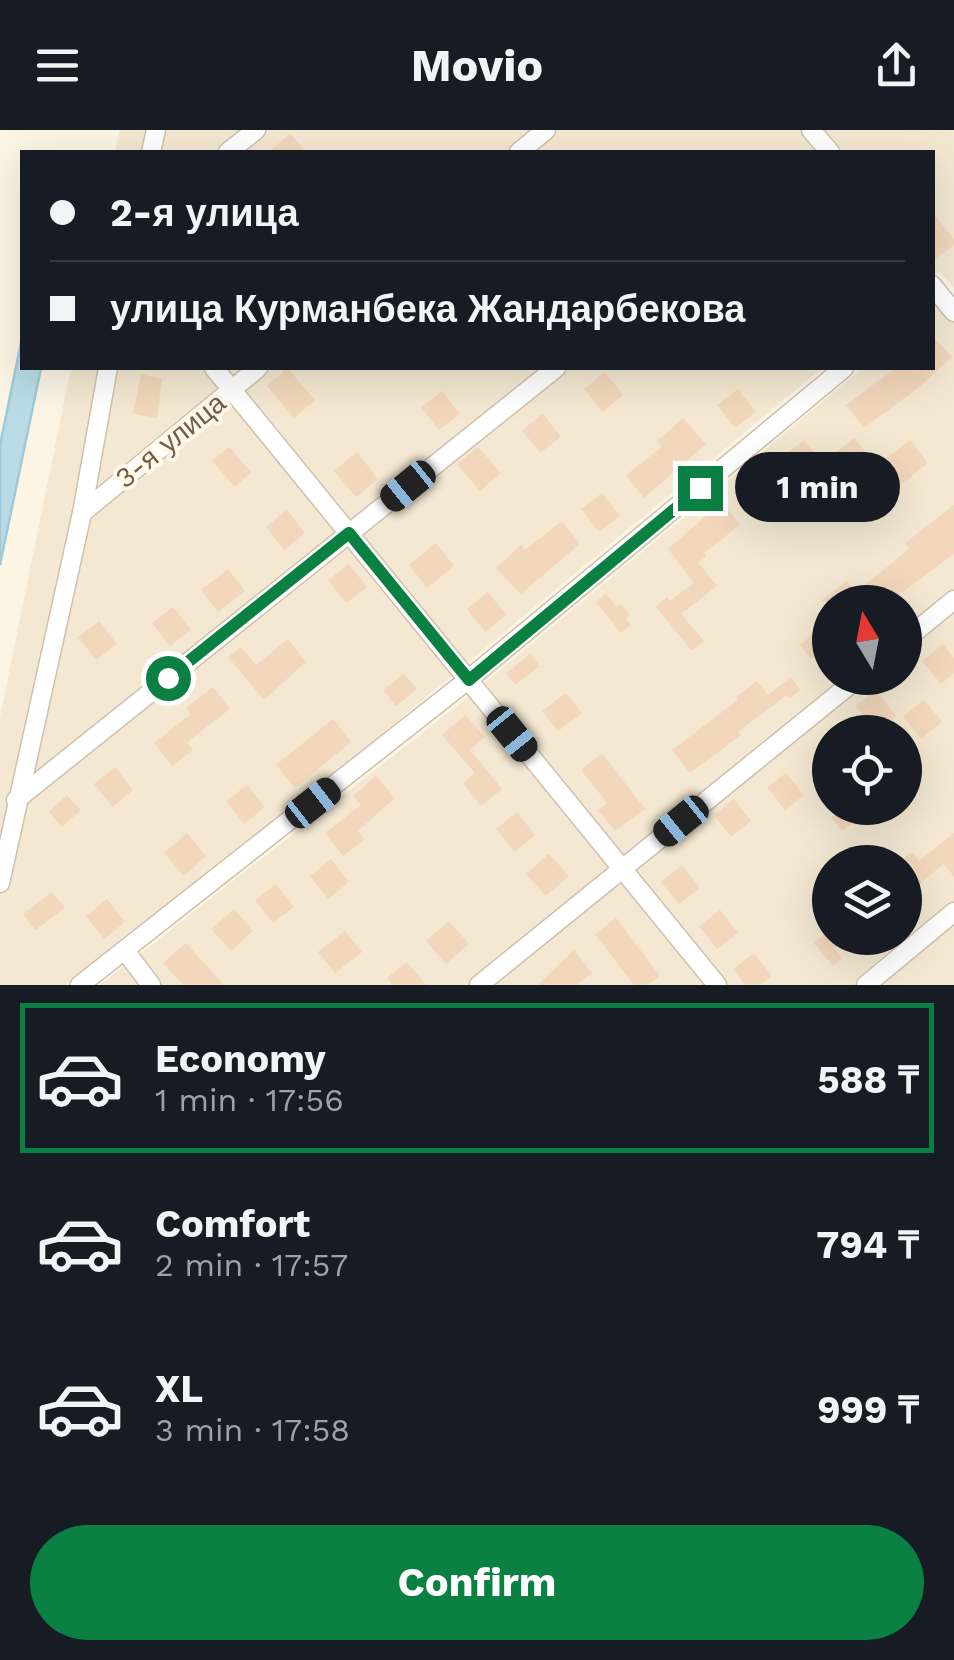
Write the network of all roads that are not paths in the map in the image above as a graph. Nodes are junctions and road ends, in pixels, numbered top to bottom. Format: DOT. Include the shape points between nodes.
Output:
graph roads {
  1 [pos="256,130"];
  2 [pos="546,130"];
  3 [pos="231,150"];
  4 [pos="521,150"];
  5 [pos="935,291"];
  6 [pos="954,312"];
  7 [pos="108,370"];
  8 [pos="216,370"];
  9 [pos="256,370"];
  10 [pos="553,370"];
  11 [pos="842,370"];
  12 [pos="232,390"];
  13 [pos="82,513"];
  14 [pos="349,533"];
  15 [pos="954,600"];
  16 [pos="922,626"];
  17 [pos="469,680"];
  18 [pos="837,695"];
  19 [pos="16,800"];
  20 [pos="622,869"];
  21 [pos="0,883"];
  22 [pos="954,912"];
  23 [pos="126,952"];
  24 [pos="80,985"];
  25 [pos="151,985"];
  26 [pos="479,985"];
  27 [pos="717,985"];
  28 [pos="866,985"];
  1 -- 3 [label="street"];
  2 -- 4 [label="street"];
  5 -- 6 [label="street"];
  7 -- 13 [label="street"];
  8 -- 12 [label="street"];
  9 -- 12 [label="street, 3-я улица"];
  10 -- 14 [label="street"];
  11 -- 17 [label="street"];
  12 -- 13 [label="street, 3-я улица"];
  12 -- 14 [label="street"];
  13 -- 19 [label="street"];
  14 -- 17 [label="street"];
  14 -- 19 [label="street"];
  15 -- 16 [label="street"];
  17 -- 20 [label="street"];
  17 -- 23 [label="street"];
  18 -- 20 [label="street"];
  19 -- 21 [label="street"];
  20 -- 26 [label="street"];
  20 -- 27 [label="street"];
  22 -- 28 [label="street"];
  23 -- 24 [label="street"];
  23 -- 25 [label="street"];
}
